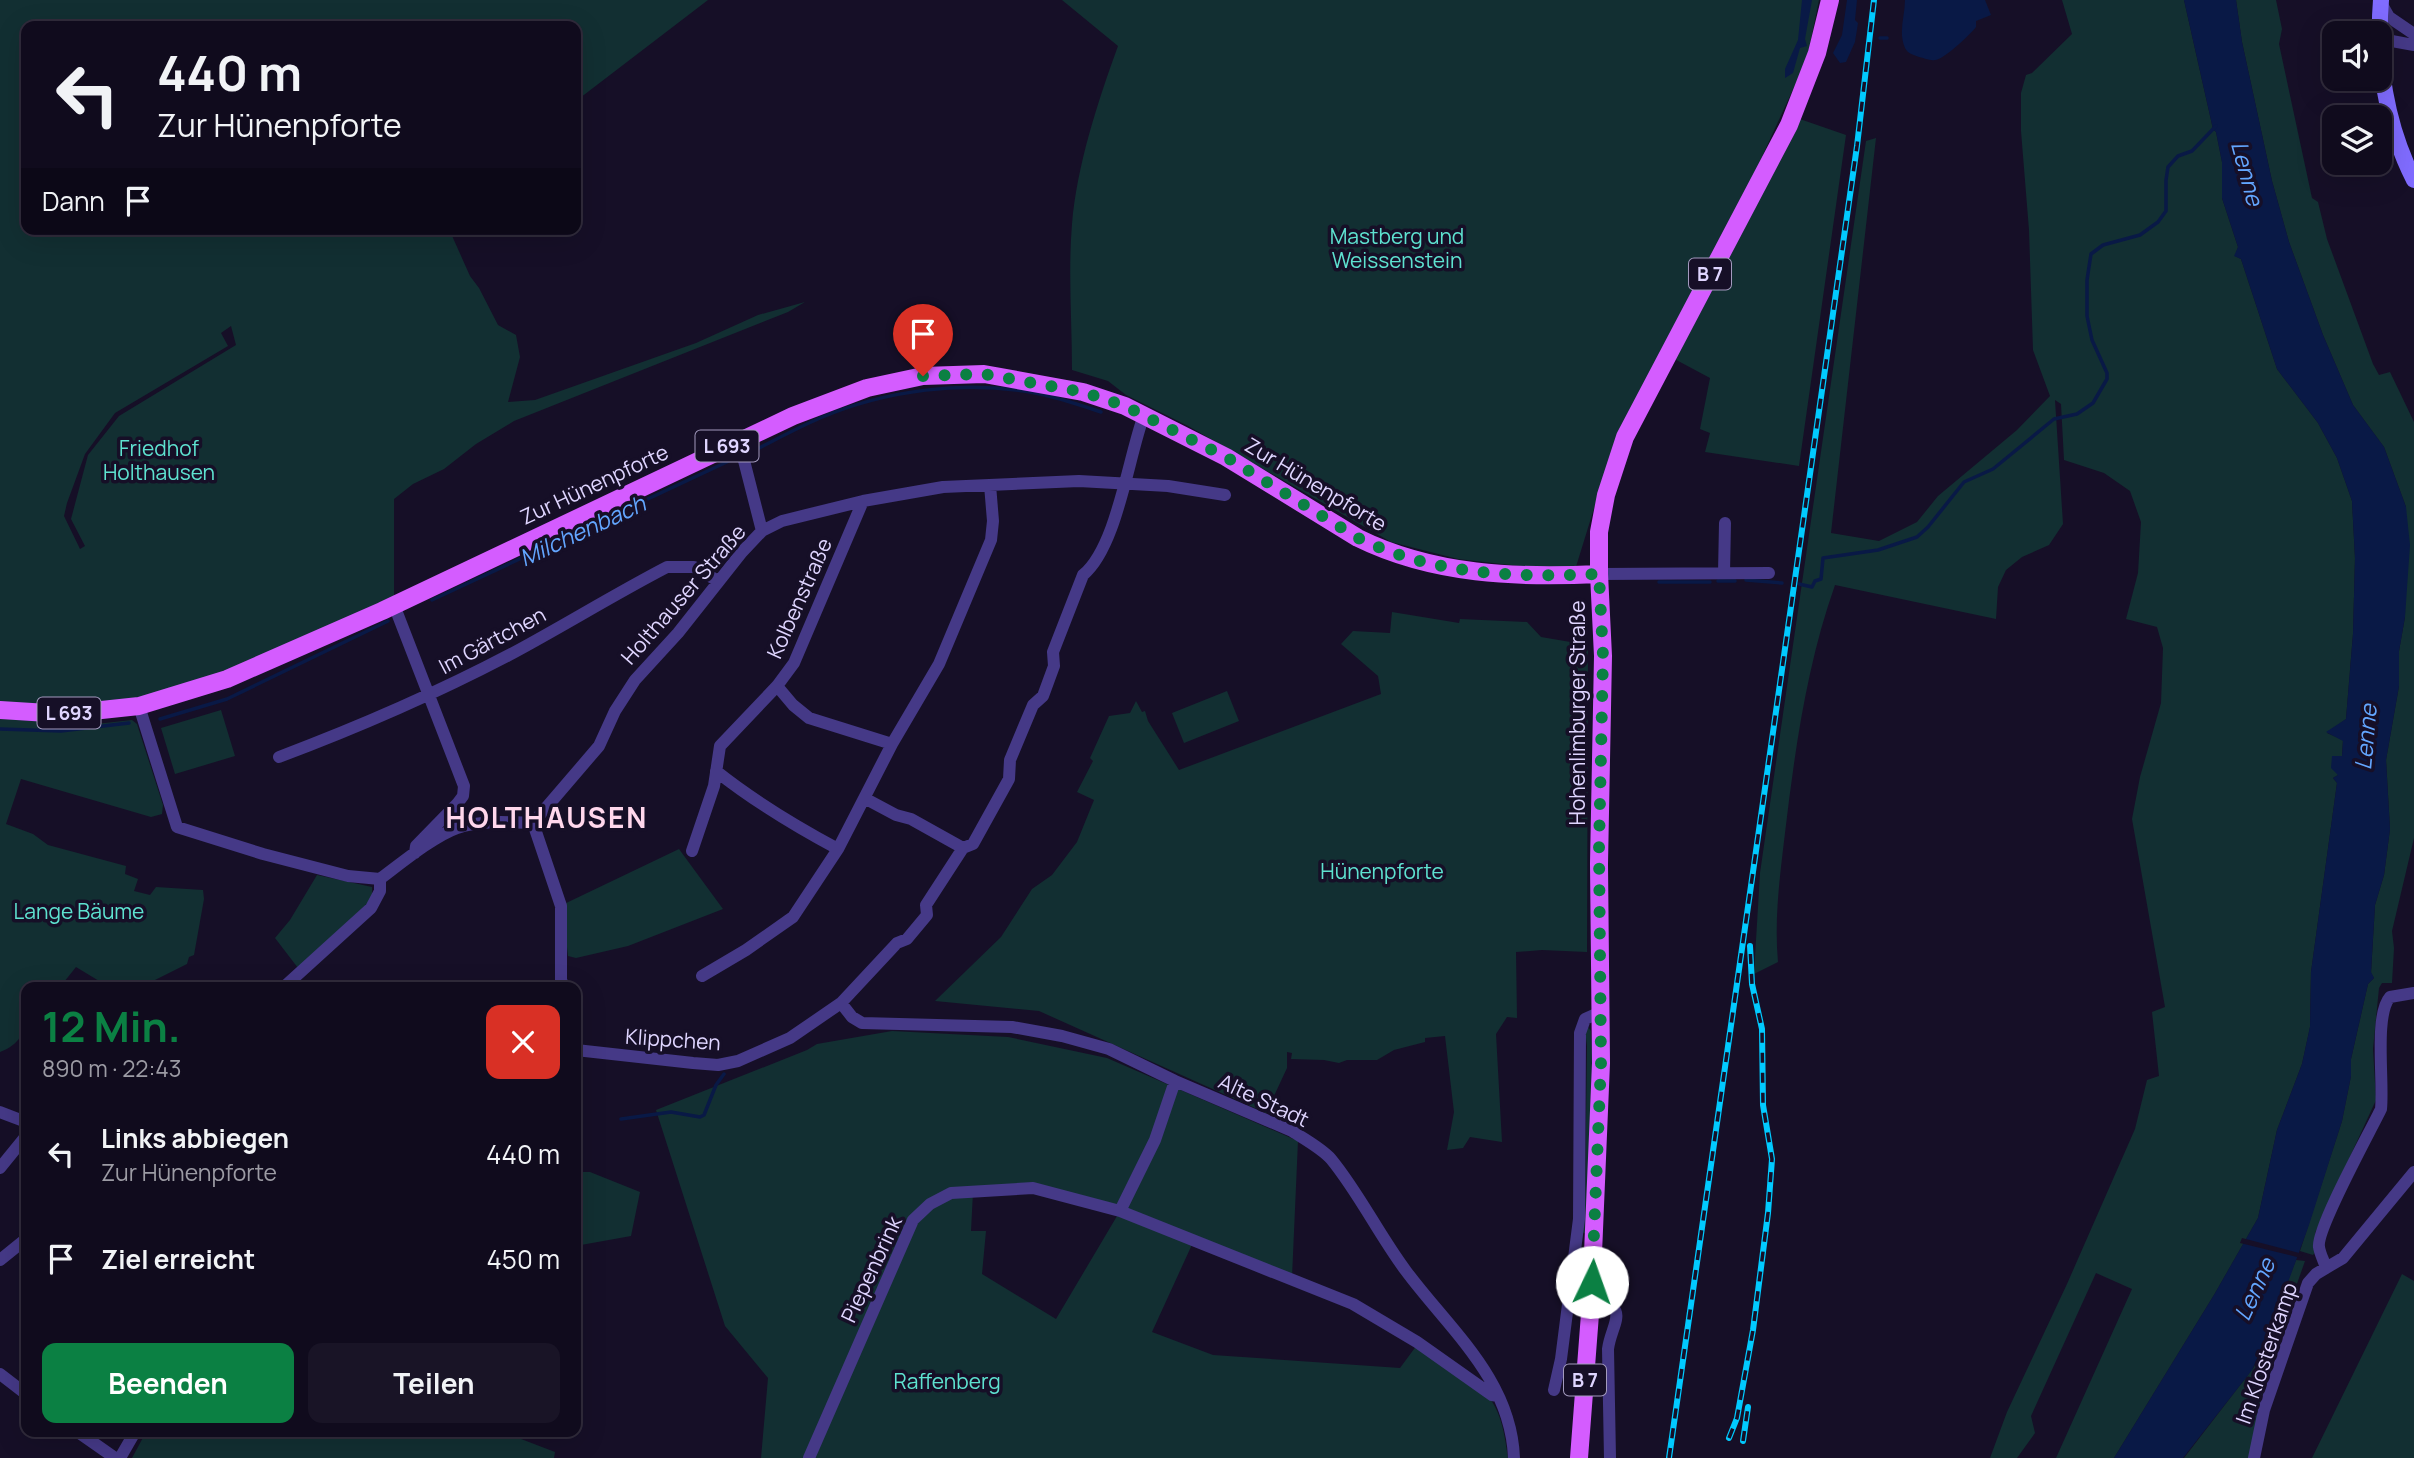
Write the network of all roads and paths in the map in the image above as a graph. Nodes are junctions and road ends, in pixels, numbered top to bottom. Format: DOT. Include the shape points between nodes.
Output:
graph roads {
  1 [pos="1830,0"];
  2 [pos="2381,1"];
  3 [pos="2381,21"];
  4 [pos="2414,34"];
  5 [pos="2392,41"];
  6 [pos="2414,45"];
  7 [pos="2385,91"];
  8 [pos="2414,180"];
  9 [pos="1144,415"];
  10 [pos="739,441"];
  11 [pos="1126,482"];
  12 [pos="990,485"];
  13 [pos="1225,495"];
  14 [pos="863,501"];
  15 [pos="1724,523"];
  16 [pos="762,531"];
  17 [pos="1724,573"];
  18 [pos="1769,573"];
  19 [pos="1599,574"];
  20 [pos="718,581"];
  21 [pos="394,605"];
  22 [pos="777,686"];
  23 [pos="429,695"];
  24 [pos="139,706"];
  25 [pos="0,710"];
  26 [pos="892,744"];
  27 [pos="279,757"];
  28 [pos="716,771"];
  29 [pos="866,799"];
  30 [pos="533,823"];
  31 [pos="963,848"];
  32 [pos="838,849"];
  33 [pos="692,851"];
  34 [pos="415,853"];
  35 [pos="380,879"];
  36 [pos="702,976"];
  37 [pos="290,982"];
  38 [pos="563,982"];
  39 [pos="2414,993"];
  40 [pos="841,1003"];
  41 [pos="1601,1015"];
  42 [pos="581,1051"];
  43 [pos="1175,1081"];
  44 [pos="0,1112"];
  45 [pos="21,1120"];
  46 [pos="21,1142"];
  47 [pos="0,1168"];
  48 [pos="2414,1172"];
  49 [pos="1120,1211"];
  50 [pos="21,1243"];
  51 [pos="0,1260"];
  52 [pos="2324,1263"];
  53 [pos="1591,1301"];
  54 [pos="0,1374"];
  55 [pos="21,1390"];
  56 [pos="1554,1390"];
  57 [pos="1499,1396"];
  58 [pos="85,1437"];
  59 [pos="132,1437"];
  60 [pos="115,1458"];
  61 [pos="120,1458"];
  62 [pos="809,1458"];
  63 [pos="1514,1458"];
  64 [pos="1579,1458"];
  65 [pos="1609,1458"];
  66 [pos="2254,1458"];
  1 -- 19 [label="main road, Hohenlimburger Straße / B 7" via="1817,53 1789,125 1625,437 1606,495"];
  2 -- 3 [label="main road"];
  2 -- 4 [label="street" via="2389,18"];
  5 -- 6 [label="street"];
  7 -- 8 [label="main road"];
  9 -- 10 [label="main road, Zur Hünenpforte / L 693" via="1083,392 1032,382 984,374 923,376 829,401"];
  9 -- 11 [label="street"];
  9 -- 19 [label="main road, Zur Hünenpforte / L 693" via="1236,463 1381,550 1430,565 1477,572"];
  10 -- 16 [label="street"];
  10 -- 21 [label="main road, Zur Hünenpforte / L 693"];
  11 -- 12 [label="street, Holthauser Straße"];
  11 -- 13 [label="street, Holthauser Straße"];
  11 -- 31 [label="street" via="1114,522 1093,567 1083,575 1053,652 1054,666 1043,696 1033,705 1010,760 1009,779 974,844"];
  12 -- 14 [label="street, Holthauser Straße" via="943,487"];
  12 -- 26 [label="street" via="991,540 939,664"];
  14 -- 16 [label="street, Holthauser Straße" via="782,520"];
  14 -- 22 [label="street, Kolbenstraße" via="794,663"];
  15 -- 17 [label="street"];
  16 -- 20 [label="street, Holthauser Straße"];
  17 -- 18 [label="street"];
  17 -- 19 [label="street"];
  19 -- 41 [label="main road, Hohenlimburger Straße / B 7" via="1603,656"];
  20 -- 23 [label="street, Im Gärtchen" via="694,567 667,567"];
  20 -- 30 [label="street, Holthauser Straße" via="635,680 599,746"];
  21 -- 23 [label="street"];
  21 -- 24 [label="main road, Zur Hünenpforte / L 693" via="261,666"];
  22 -- 26 [label="street" via="809,718"];
  22 -- 28 [label="street, Kolbenstraße" via="720,746"];
  23 -- 27 [label="street, Im Gärtchen"];
  23 -- 34 [label="street" via="464,786 463,796 416,846"];
  24 -- 25 [label="main road, Zur Hünenpforte / L 693" via="64,713"];
  24 -- 35 [label="street" via="177,827 348,876"];
  26 -- 29 [label="street"];
  28 -- 32 [label="street" via="787,822"];
  28 -- 33 [label="street, Kolbenstraße"];
  29 -- 31 [label="street"];
  29 -- 32 [label="street"];
  30 -- 34 [label="street" via="457,828"];
  30 -- 38 [label="street" via="561,906"];
  31 -- 40 [label="street, Klippchen" via="926,905 927,915"];
  32 -- 36 [label="street" via="793,917"];
  34 -- 35 [label="street"];
  35 -- 37 [label="street" via="380,891 371,908"];
  39 -- 52 [label="street" via="2390,997 2384,1007 2381,1109 2319,1238"];
  40 -- 42 [label="street, Klippchen" via="789,1038 718,1065"];
  40 -- 43 [label="street, Alte Stadt" via="862,1023 1012,1027 1062,1036 1109,1049"];
  41 -- 53 [label="main road, Hohenlimburger Straße / B 7"];
  41 -- 56 [label="street" via="1585,1020 1580,1033 1579,1219"];
  43 -- 49 [label="street" via="1155,1140"];
  43 -- 57 [label="street, Alte Stadt" via="1292,1131 1329,1158 1406,1272 1475,1355"];
  44 -- 45 [label="street"];
  46 -- 47 [label="street"];
  48 -- 52 [label="street, Im Klosterkamp" via="2343,1258"];
  49 -- 57 [label="street, Piepenbrink" via="1353,1304"];
  49 -- 62 [label="street, Piepenbrink" via="1033,1188 951,1193 930,1204 913,1220"];
  50 -- 51 [label="street"];
  52 -- 66 [label="street, Im Klosterkamp" via="2308,1283 2264,1410"];
  53 -- 64 [label="main road, Hohenlimburger Straße / B 7"];
  53 -- 65 [label="street" via="1605,1302 1618,1316 1608,1349"];
  54 -- 55 [label="street"];
  57 -- 63 [label="street, Alte Stadt" via="1511,1430"];
  58 -- 60 [label="street"];
  59 -- 61 [label="street"];
}
